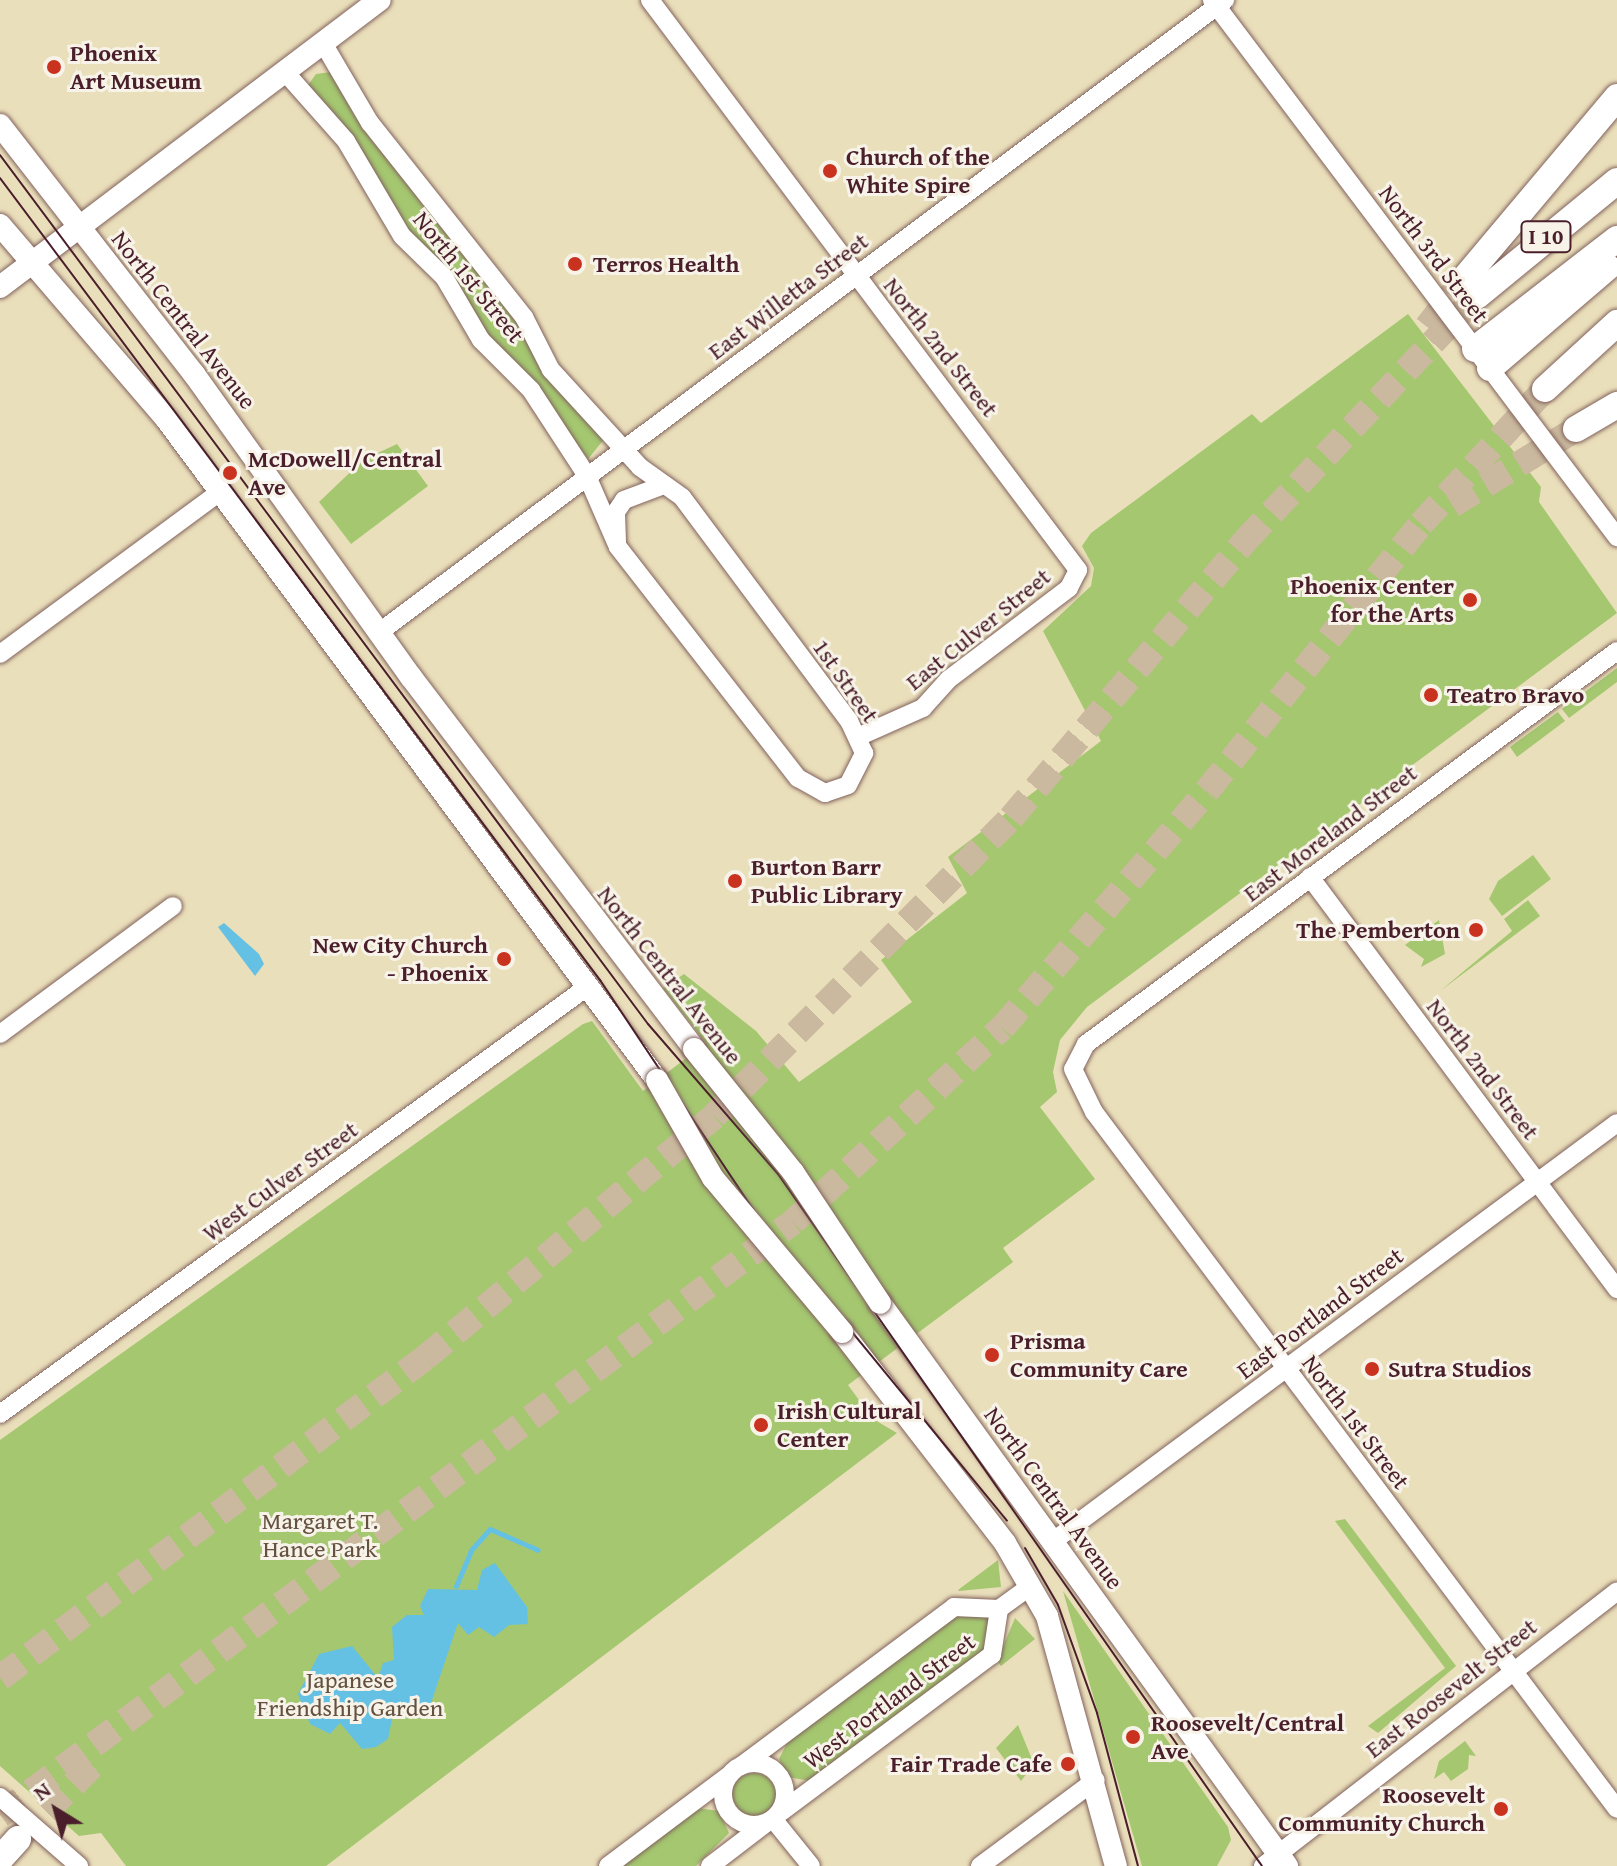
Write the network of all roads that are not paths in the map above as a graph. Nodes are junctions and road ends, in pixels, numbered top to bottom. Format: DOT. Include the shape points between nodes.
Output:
graph roads {
  1 [pos="380,0"];
  2 [pos="650,0"];
  3 [pos="1218,2"];
  4 [pos="323,43"];
  5 [pos="285,72"];
  6 [pos="1617,97"];
  7 [pos="0,125"];
  8 [pos="1617,181"];
  9 [pos="0,225"];
  10 [pos="79,227"];
  11 [pos="1617,239"];
  12 [pos="1617,260"];
  13 [pos="35,261"];
  14 [pos="856,275"];
  15 [pos="0,287"];
  16 [pos="1617,323"];
  17 [pos="1483,358"];
  18 [pos="1545,389"];
  19 [pos="1617,405"];
  20 [pos="1576,429"];
  21 [pos="626,448"];
  22 [pos="587,476"];
  23 [pos="664,485"];
  24 [pos="221,491"];
  25 [pos="1617,537"];
  26 [pos="618,547"];
  27 [pos="1078,570"];
  28 [pos="381,631"];
  29 [pos="1617,651"];
  30 [pos="0,654"];
  31 [pos="858,737"];
  32 [pos="1310,877"];
  33 [pos="173,906"];
  34 [pos="587,987"];
  35 [pos="0,1034"];
  36 [pos="1075,1058"];
  37 [pos="1617,1123"];
  38 [pos="1538,1182"];
  39 [pos="1617,1289"];
  40 [pos="1286,1369"];
  41 [pos="0,1414"];
  42 [pos="1052,1542"];
  43 [pos="1031,1586"];
  44 [pos="1617,1591"];
  45 [pos="999,1609"];
  46 [pos="1510,1672"];
  47 [pos="736,1770"];
  48 [pos="1096,1780"];
  49 [pos="0,1797"];
  50 [pos="1617,1809"];
  51 [pos="773,1819"];
  52 [pos="18,1839"];
  53 [pos="0,1859"];
  54 [pos="1276,1862"];
  55 [pos="79,1866"];
  56 [pos="608,1866"];
  57 [pos="710,1866"];
  58 [pos="811,1866"];
  59 [pos="980,1866"];
  60 [pos="1116,1866"];
  1 -- 4 [label="main road"];
  2 -- 14 [label="street, North 2nd Street"];
  3 -- 14 [label="street, East Willetta Street"];
  3 -- 17 [label="street, North 3rd Street"];
  4 -- 5 [label="main road"];
  4 -- 21 [label="street, North 1st Street" via="370,123 524,317 551,370"];
  5 -- 10 [label="main road"];
  5 -- 22 [label="street, North 1st Street" via="346,141 402,236 444,277 481,340 531,390"];
  6 -- 8 [label="highway, I 10" via="1470,288"];
  7 -- 10 [label="main road, North Central Avenue"];
  9 -- 13 [label="main road"];
  10 -- 13 [label="main road"];
  10 -- 28 [label="main road, North Central Avenue"];
  11 -- 17 [label="highway"];
  12 -- 17 [label="highway"];
  13 -- 15 [label="main road"];
  13 -- 24 [label="main road"];
  14 -- 21 [label="street, East Willetta Street"];
  14 -- 27 [label="street, North 2nd Street"];
  16 -- 18 [label="highway"];
  17 -- 25 [label="street, North 3rd Street"];
  19 -- 20 [label="highway"];
  21 -- 22 [label="street, East Willetta Street"];
  21 -- 23 [label="street, 1st Street"];
  22 -- 26 [label="street, 1st Street"];
  22 -- 28 [label="street, East Willetta Street"];
  23 -- 26 [label="street" via="624,500 614,526"];
  23 -- 31 [label="street, 1st Street" via="682,497"];
  24 -- 30 [label="street"];
  24 -- 34 [label="main road"];
  26 -- 31 [label="street, 1st Street" via="805,785 825,793 848,785 863,766"];
  27 -- 31 [label="street, East Culver Street" via="1069,588 923,708"];
  28 -- 42 [label="main road, North Central Avenue, bridge" via="694,1049 793,1172"];
  29 -- 32 [label="street, East Moreland Street"];
  32 -- 36 [label="street, East Moreland Street"];
  32 -- 38 [label="street, North 2nd Street"];
  33 -- 35 [label="street"];
  34 -- 41 [label="street, West Culver Street"];
  34 -- 43 [label="main road, bridge" via="657,1080 722,1190 842,1332"];
  36 -- 40 [label="street, North 1st Street" via="1077,1087"];
  37 -- 38 [label="street, East Portland Street"];
  38 -- 39 [label="street, North 2nd Street"];
  38 -- 40 [label="street, East Portland Street"];
  40 -- 42 [label="street, East Portland Street"];
  40 -- 46 [label="street, North 1st Street"];
  42 -- 54 [label="main road, North Central Avenue"];
  43 -- 45 [label="street"];
  43 -- 48 [label="main road" via="1060,1647"];
  44 -- 46 [label="street, East Roosevelt Street"];
  45 -- 47 [label="street, West Portland Street" via="954,1607"];
  45 -- 51 [label="street, West Portland Street" via="992,1655"];
  46 -- 50 [label="street, North 1st Street"];
  46 -- 54 [label="street, East Roosevelt Street"];
  47 -- 51 [label="street" via="723,1792 729,1813 747,1824"];
  47 -- 51 [label="street, West Portland Street" via="762,1764 779,1775 786,1796"];
  47 -- 56 [label="street, West Portland Street"];
  48 -- 59 [label="street"];
  48 -- 60 [label="main road"];
  49 -- 55 [label="street"];
  51 -- 57 [label="street, West Portland Street"];
  51 -- 58 [label="street"];
  52 -- 53 [label="highway"];
}
